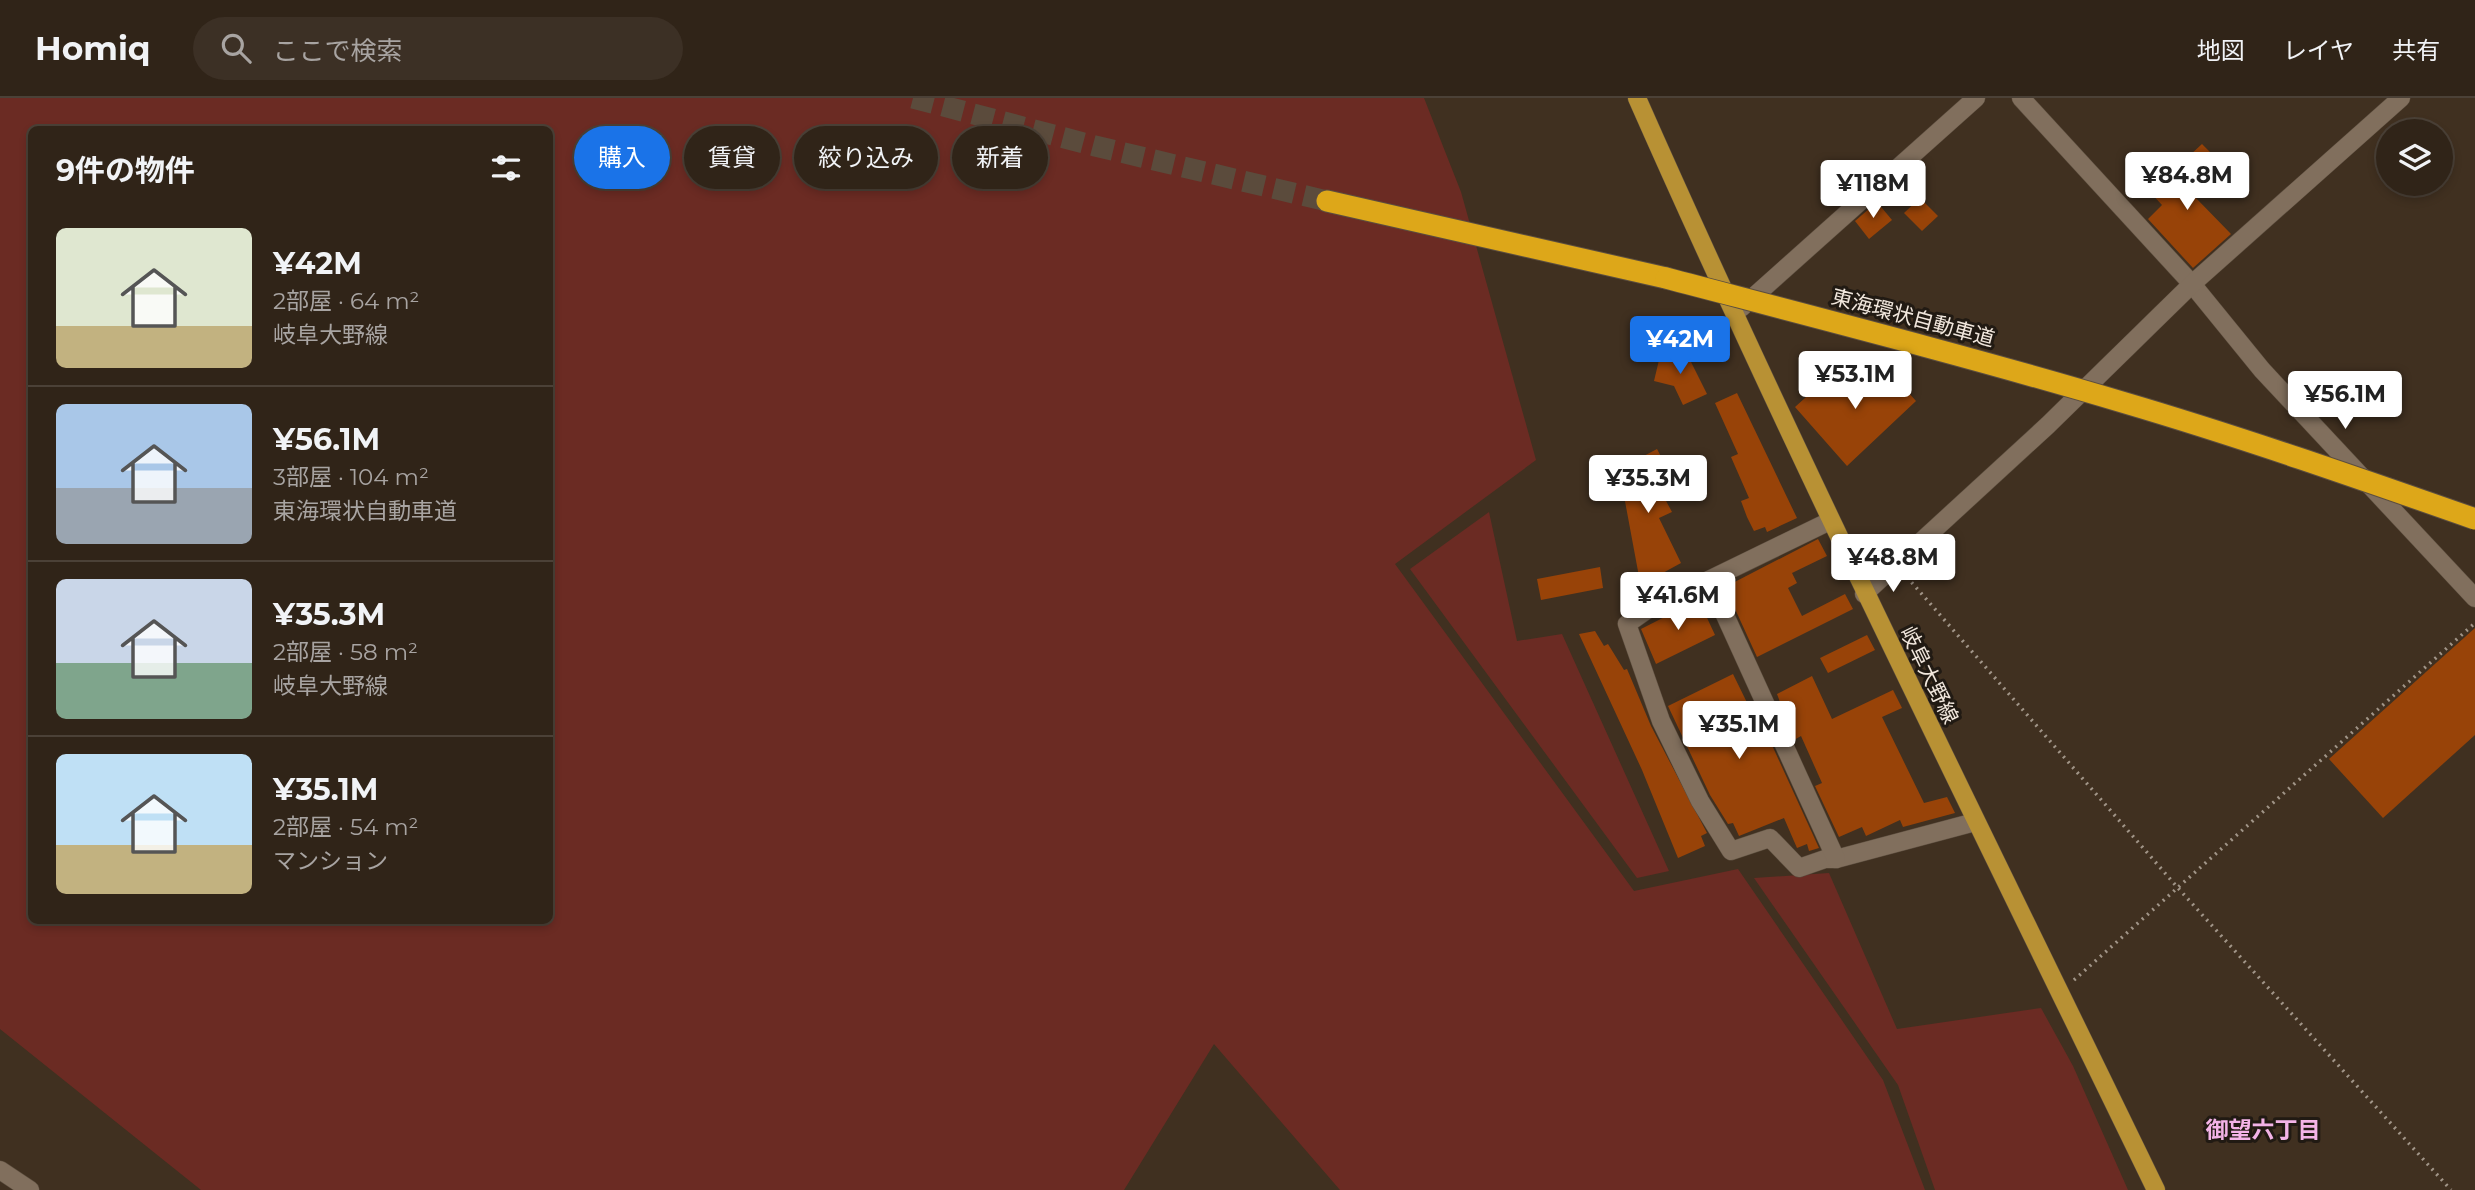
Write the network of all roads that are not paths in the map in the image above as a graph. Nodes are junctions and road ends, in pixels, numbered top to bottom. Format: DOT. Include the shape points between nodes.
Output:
graph roads {
  1 [pos="1637,98"];
  2 [pos="1976,98"];
  3 [pos="2021,98"];
  4 [pos="2401,98"];
  5 [pos="1327,201"];
  6 [pos="2192,284"];
  7 [pos="1734,315"];
  8 [pos="2475,519"];
  9 [pos="1830,521"];
  10 [pos="1709,580"];
  11 [pos="1864,594"];
  12 [pos="2475,598"];
  13 [pos="1975,822"];
  14 [pos="1836,859"];
  15 [pos="0,1170"];
  16 [pos="30,1190"];
  17 [pos="2156,1190"];
  1 -- 7 [label="main road, 岐阜大野線"];
  2 -- 7 [label="street"];
  3 -- 6 [label="street"];
  4 -- 6 [label="street"];
  5 -- 8 [label="highway, 東海環状自動車道, bridge" via="1666,278 1911,342 2124,403"];
  6 -- 11 [label="street" via="2049,425"];
  6 -- 12 [label="street" via="2262,370"];
  7 -- 9 [label="main road, 岐阜大野線"];
  9 -- 10 [label="street"];
  9 -- 11 [label="main road, 岐阜大野線"];
  10 -- 14 [label="street"];
  10 -- 14 [label="street" via="1627,624 1661,721 1700,801 1731,850 1770,838 1799,868"];
  11 -- 13 [label="main road, 岐阜大野線"];
  13 -- 14 [label="street"];
  13 -- 17 [label="main road, 岐阜大野線"];
  15 -- 16 [label="street"];
}
